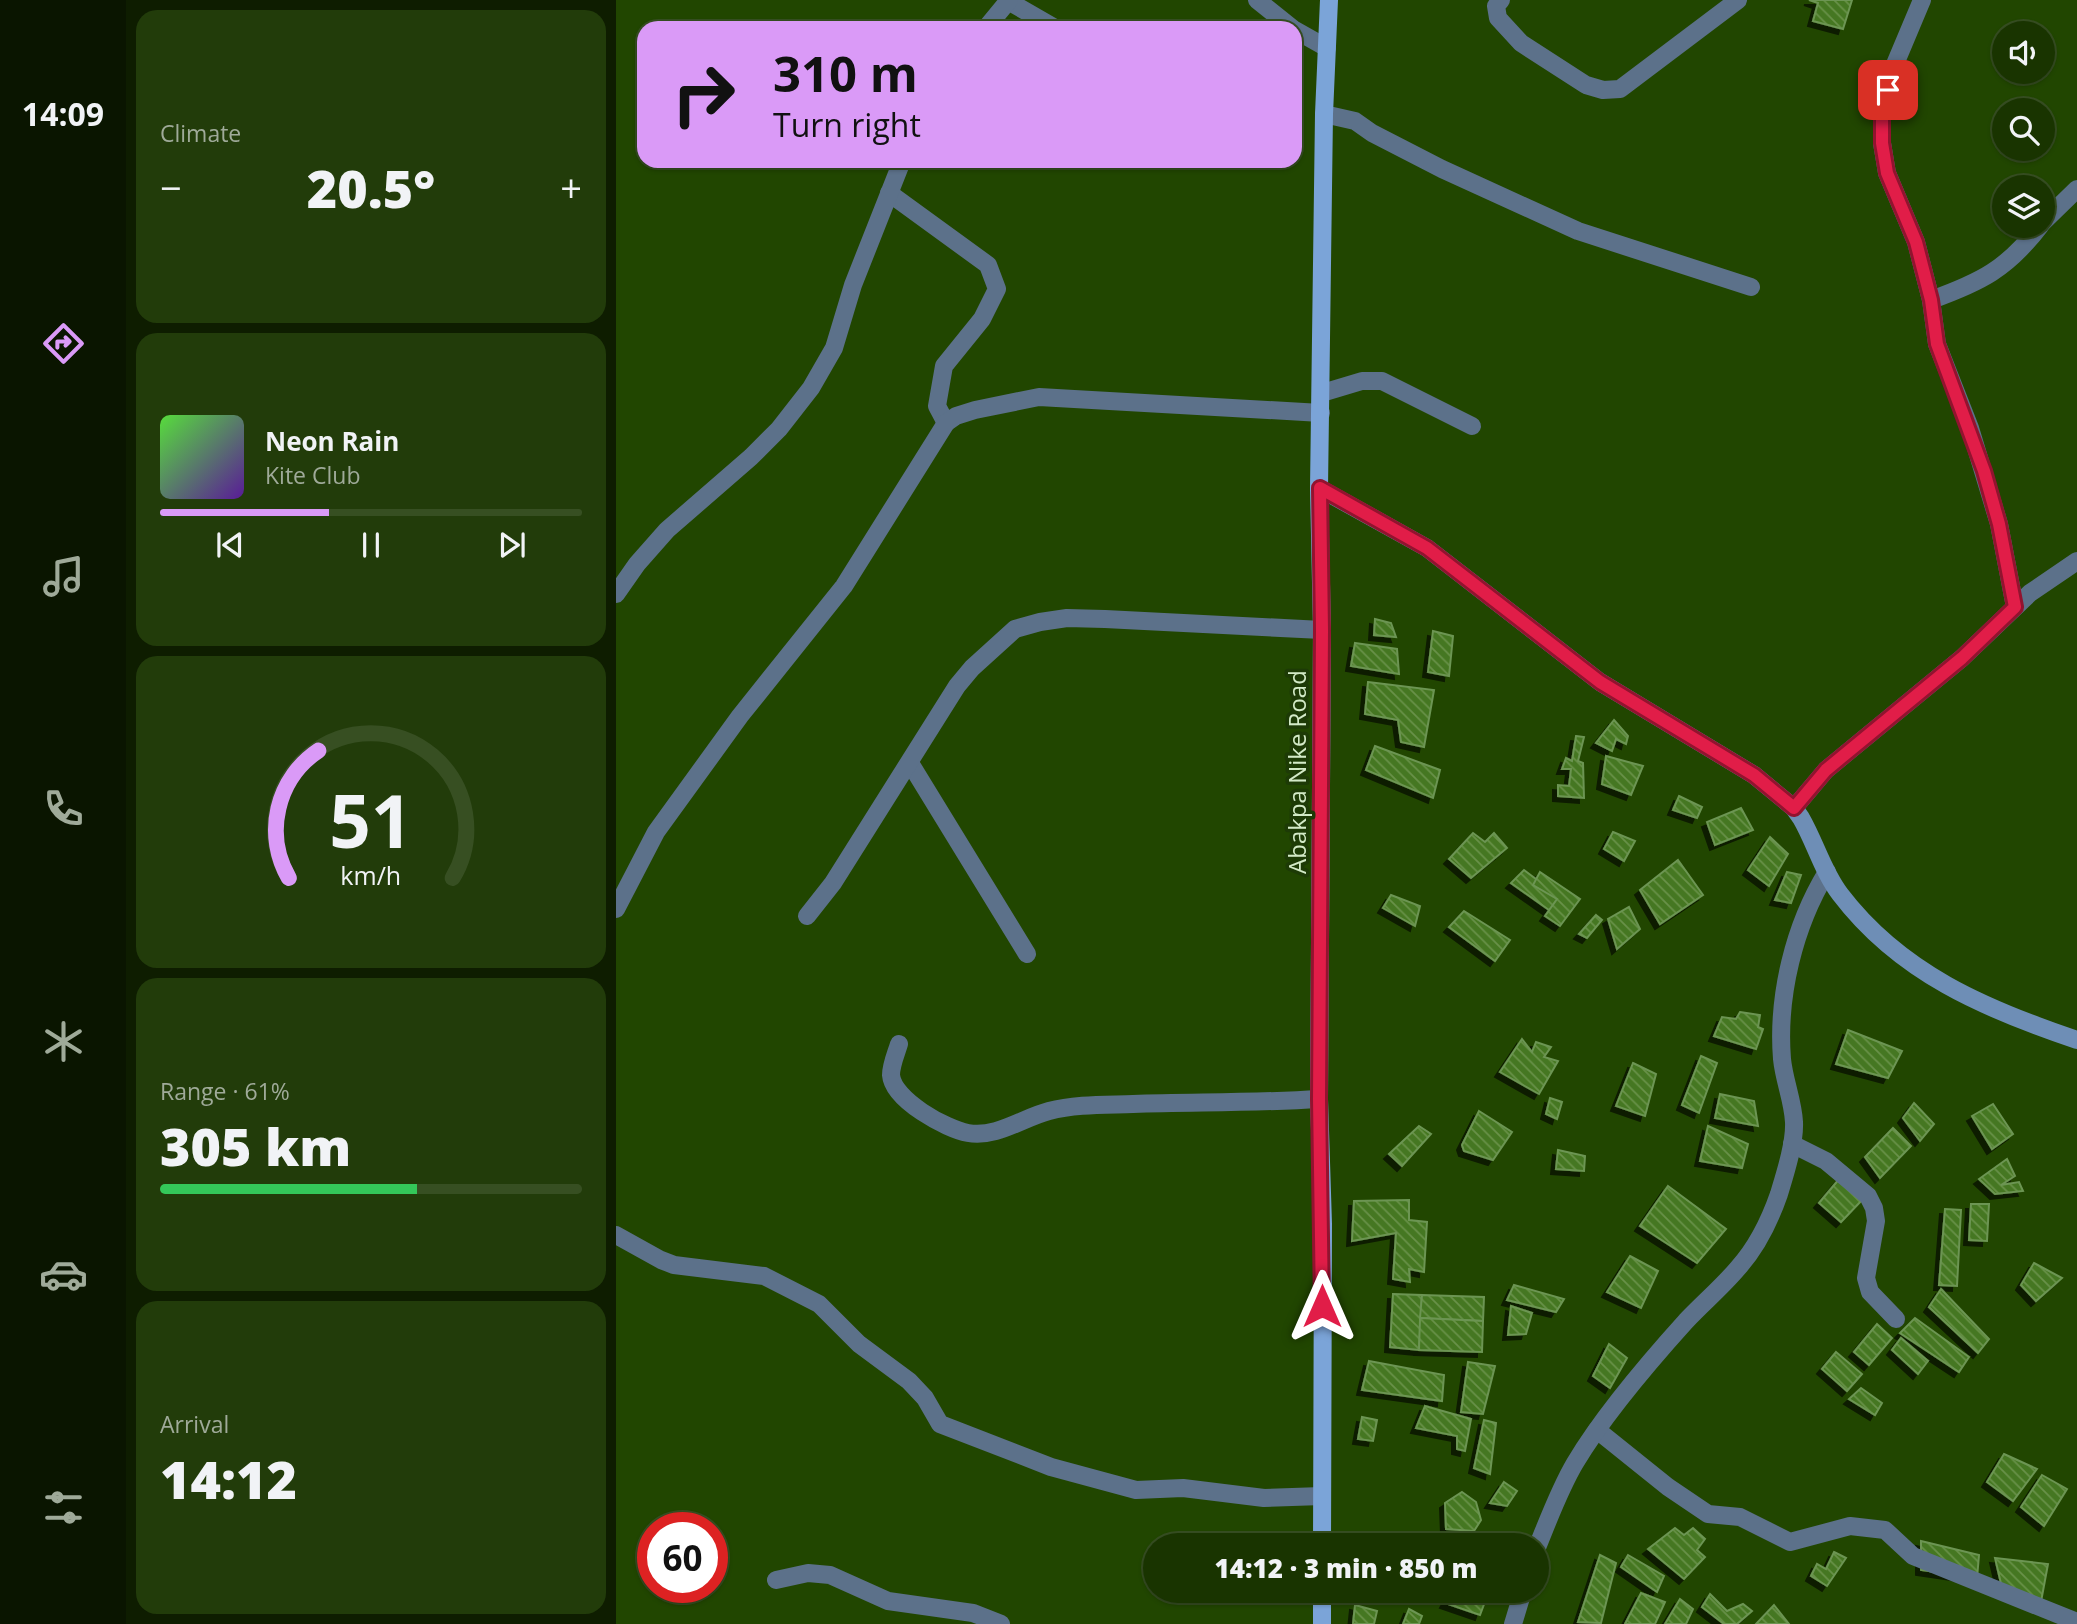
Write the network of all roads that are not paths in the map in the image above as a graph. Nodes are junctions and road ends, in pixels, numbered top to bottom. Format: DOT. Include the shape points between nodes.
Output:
graph roads {
  1 [pos="1256,0"];
  2 [pos="1329,0"];
  3 [pos="1501,0"];
  4 [pos="1738,0"];
  5 [pos="1922,0"];
  6 [pos="1009,1"];
  7 [pos="992,21"];
  8 [pos="1043,21"];
  9 [pos="1284,21"];
  10 [pos="1302,34"];
  11 [pos="1327,48"];
  12 [pos="1324,114"];
  13 [pos="899,168"];
  14 [pos="2077,189"];
  15 [pos="889,193"];
  16 [pos="2055,210"];
  17 [pos="2030,238"];
  18 [pos="1751,288"];
  19 [pos="1931,300"];
  20 [pos="1322,393"];
  21 [pos="1321,413"];
  22 [pos="947,423"];
  23 [pos="1472,426"];
  24 [pos="1320,488"];
  25 [pos="2077,561"];
  26 [pos="616,594"];
  27 [pos="2015,607"];
  28 [pos="1322,630"];
  29 [pos="910,762"];
  30 [pos="1794,808"];
  31 [pos="1827,872"];
  32 [pos="616,909"];
  33 [pos="807,916"];
  34 [pos="1027,954"];
  35 [pos="2077,1040"];
  36 [pos="899,1044"];
  37 [pos="1319,1099"];
  38 [pos="1792,1144"];
  39 [pos="616,1235"];
  40 [pos="1896,1319"];
  41 [pos="1597,1430"];
  42 [pos="1322,1496"];
  43 [pos="1322,1533"];
  44 [pos="1543,1533"];
  45 [pos="776,1580"];
  46 [pos="1322,1603"];
  47 [pos="1520,1603"];
  48 [pos="2077,1622"];
  49 [pos="1516,1623"];
  50 [pos="1001,1624"];
  51 [pos="1322,1624"];
  1 -- 9 [label="street"];
  2 -- 11 [label="main road, Abakpa Nike Road"];
  3 -- 4 [label="street" via="1496,6 1498,18 1521,43 1586,85 1603,90 1620,89"];
  5 -- 19 [label="street" via="1893,69 1882,112 1882,143 1887,173 1916,242"];
  6 -- 7 [label="street"];
  6 -- 8 [label="street"];
  10 -- 11 [label="street"];
  11 -- 12 [label="main road, Abakpa Nike Road"];
  12 -- 18 [label="street" via="1355,121 1442,169 1578,231"];
  12 -- 20 [label="main road, Abakpa Nike Road"];
  13 -- 15 [label="street"];
  14 -- 16 [label="street"];
  15 -- 22 [label="street" via="988,265 998,289 982,319 944,366 937,406"];
  15 -- 26 [label="street" via="853,285 835,348 811,388 751,457 667,530"];
  17 -- 19 [label="street" via="2001,268"];
  19 -- 27 [label="street" via="1937,344 1970,428 1999,524"];
  20 -- 21 [label="main road, Abakpa Nike Road"];
  20 -- 23 [label="street" via="1362,381 1382,381"];
  21 -- 22 [label="street" via="1039,397 956,416"];
  21 -- 24 [label="main road, Abakpa Nike Road"];
  22 -- 32 [label="street" via="844,586 740,716 656,832"];
  24 -- 28 [label="main road, Abakpa Nike Road"];
  24 -- 30 [label="street" via="1427,548 1600,682 1754,775"];
  25 -- 27 [label="street"];
  27 -- 30 [label="street" via="1962,658 1826,770"];
  28 -- 29 [label="street" via="1067,618 1014,629 957,685"];
  28 -- 37 [label="main road, Abakpa Nike Road"];
  29 -- 33 [label="street"];
  29 -- 34 [label="street"];
  30 -- 31 [label="street"];
  31 -- 35 [label="street" via="1839,892 1898,955 1938,981"];
  31 -- 38 [label="street" via="1796,940 1788,973 1782,1052 1794,1120"];
  36 -- 37 [label="street" via="891,1077 896,1089 915,1107 970,1134 998,1131 1049,1111 1071,1108"];
  37 -- 42 [label="main road, Abakpa Nike Road"];
  38 -- 40 [label="street" via="1826,1161 1868,1196 1876,1221 1866,1278 1870,1292"];
  38 -- 41 [label="street" via="1772,1212 1746,1258 1686,1321"];
  39 -- 42 [label="street" via="674,1265 764,1276 819,1304 859,1344 909,1381 940,1424 1008,1451 1136,1490 1182,1488 1264,1498"];
  41 -- 44 [label="street" via="1565,1481"];
  41 -- 48 [label="street" via="1708,1514 1740,1517 1790,1542 1850,1526 1885,1530 1913,1556"];
  42 -- 43 [label="main road, Abakpa Nike Road"];
  45 -- 50 [label="street" via="808,1573 830,1575 888,1601 964,1611"];
  46 -- 51 [label="main road"];
  47 -- 49 [label="street"];
}
